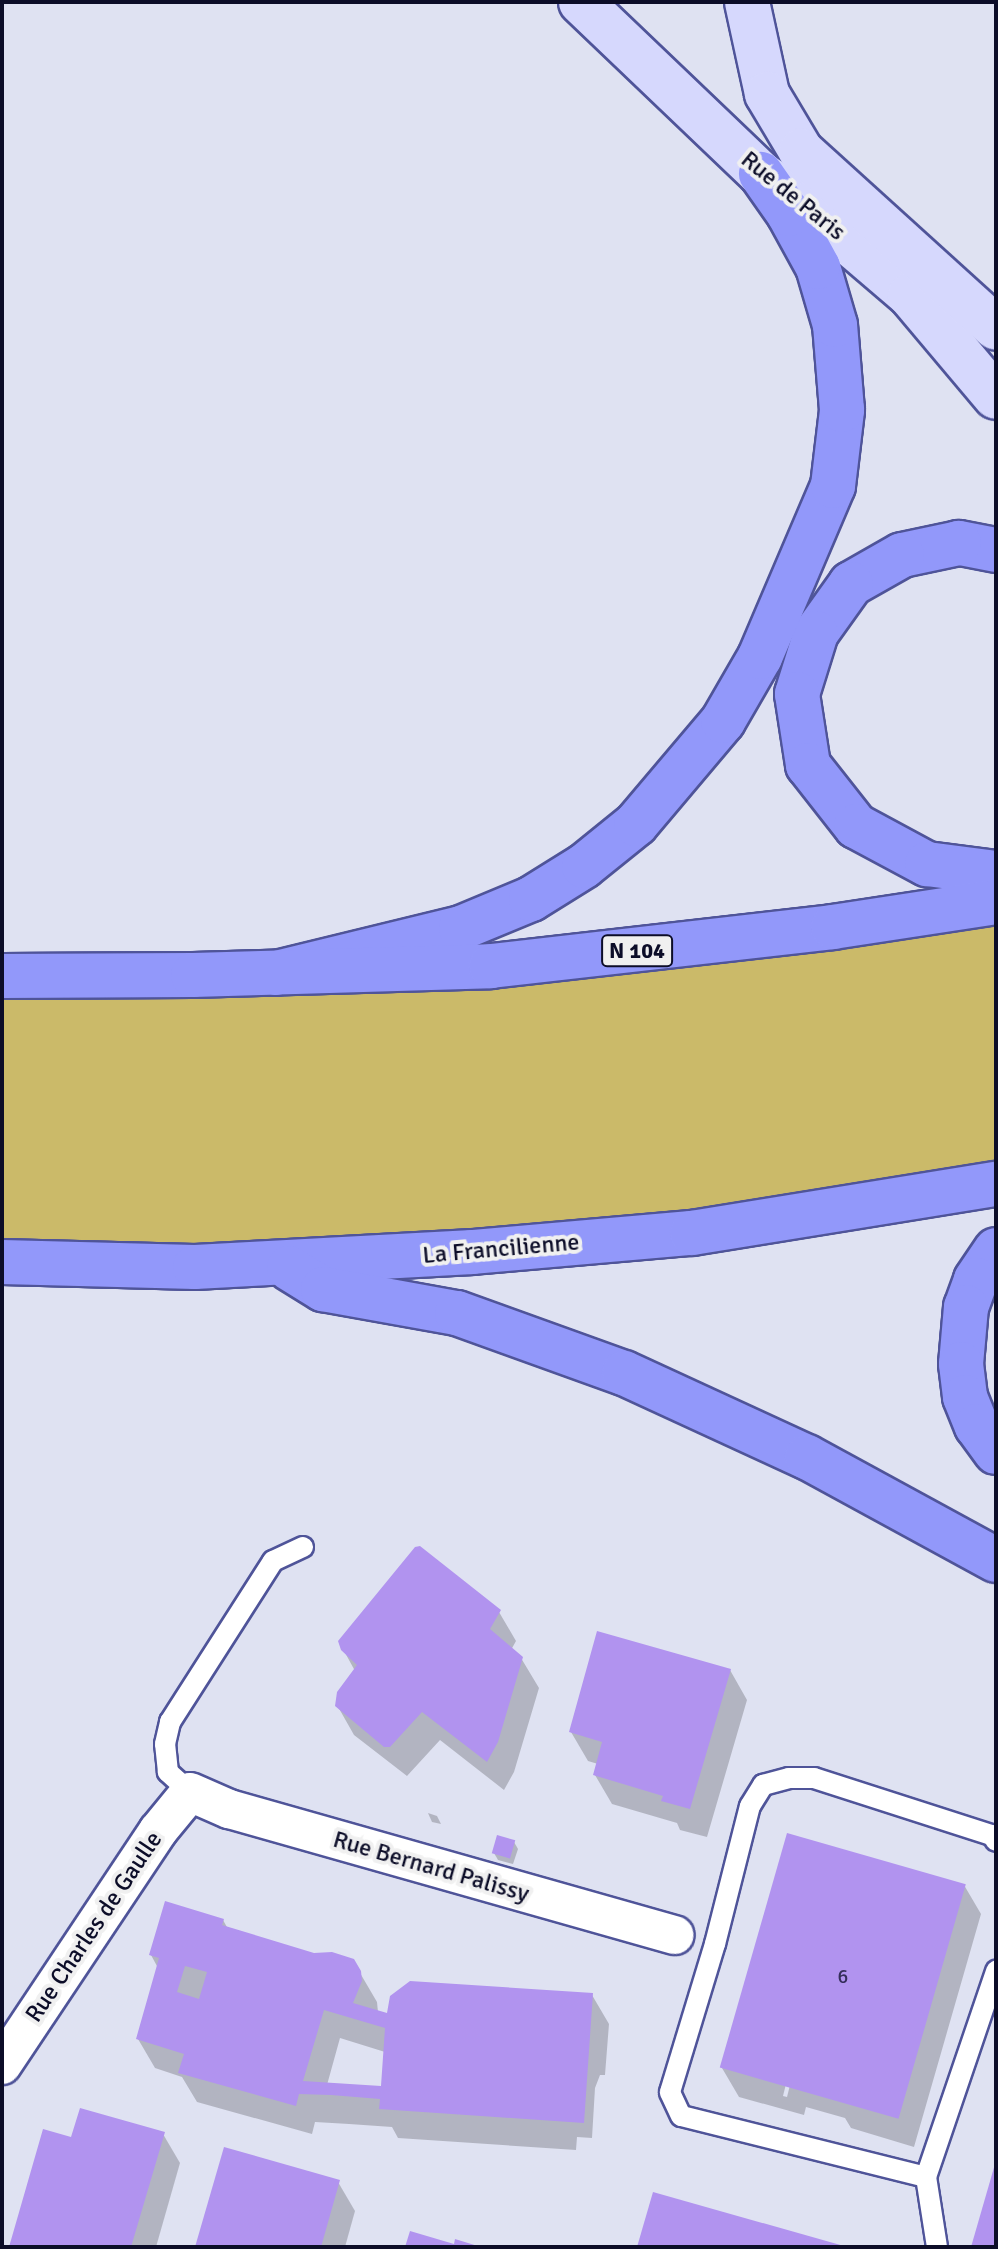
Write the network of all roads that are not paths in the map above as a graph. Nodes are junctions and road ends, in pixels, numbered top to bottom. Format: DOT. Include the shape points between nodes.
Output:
graph roads {
  1 [pos="581,2"];
  2 [pos="747,2"];
  3 [pos="761,174"];
  4 [pos="996,328"];
  5 [pos="996,397"];
  6 [pos="996,550"];
  7 [pos="996,873"];
  8 [pos="996,902"];
  9 [pos="276,973"];
  10 [pos="2,976"];
  11 [pos="996,1184"];
  12 [pos="996,1250"];
  13 [pos="2,1262"];
  14 [pos="284,1265"];
  15 [pos="996,1452"];
  16 [pos="303,1547"];
  17 [pos="996,1560"];
  18 [pos="190,1792"];
  19 [pos="996,1841"];
  20 [pos="675,1935"];
  21 [pos="715,1944"];
  22 [pos="996,1971"];
  23 [pos="2,2065"];
  24 [pos="926,2177"];
  25 [pos="937,2247"];
  1 -- 3 [label="main road, Rue de Paris"];
  2 -- 4 [label="main road" via="767,94 801,151"];
  3 -- 5 [label="main road, Rue de Paris" via="910,295"];
  3 -- 9 [label="highway" via="818,267 835,325 842,410 833,486 760,657 723,721 636,824 531,899 461,928"];
  6 -- 7 [label="highway" via="959,543 902,555 851,584 816,633 797,694 808,765 856,826 927,864"];
  8 -- 9 [label="highway, N 104" via="818,929 491,966"];
  9 -- 10 [label="highway, N 104"];
  11 -- 14 [label="highway, La Francilienne" via="692,1233"];
  12 -- 15 [label="highway" via="966,1307 961,1364 965,1397"];
  13 -- 14 [label="highway, La Francilienne"];
  14 -- 17 [label="highway" via="323,1289 457,1313 624,1373 820,1464"];
  16 -- 18 [label="lane" via="273,1561 170,1722 165,1744 168,1772"];
  18 -- 20 [label="street, Rue Bernard Palissy" via="229,1809"];
  18 -- 23 [label="street, Rue Charles de Gaulle" via="158,1831"];
  19 -- 21 [label="lane" via="992,1835 814,1778 763,1785 750,1806"];
  20 -- 21 [label="lane"];
  21 -- 24 [label="lane" via="670,2092 681,2116"];
  22 -- 24 [label="lane"];
  24 -- 25 [label="lane"];
}
